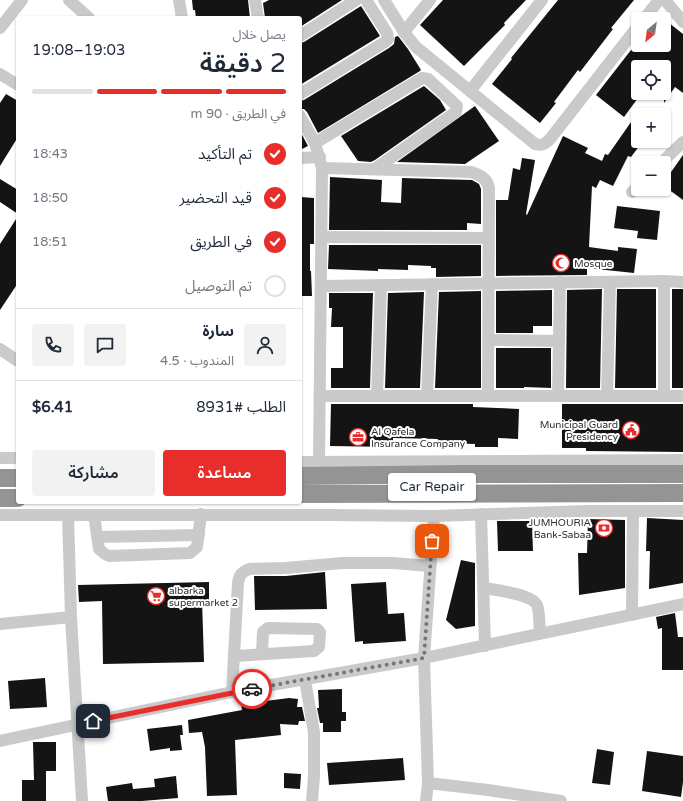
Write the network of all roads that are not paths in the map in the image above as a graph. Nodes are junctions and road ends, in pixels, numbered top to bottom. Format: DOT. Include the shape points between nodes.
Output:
graph roads {
  1 [pos="22,0"];
  2 [pos="69,0"];
  3 [pos="179,0"];
  4 [pos="356,0"];
  5 [pos="366,0"];
  6 [pos="384,0"];
  7 [pos="430,0"];
  8 [pos="542,0"];
  9 [pos="659,0"];
  10 [pos="665,0"];
  11 [pos="257,1"];
  12 [pos="650,12"];
  13 [pos="87,16"];
  14 [pos="182,16"];
  15 [pos="258,16"];
  16 [pos="683,22"];
  17 [pos="0,28"];
  18 [pos="404,32"];
  19 [pos="302,35"];
  20 [pos="631,35"];
  21 [pos="0,74"];
  22 [pos="16,84"];
  23 [pos="470,91"];
  24 [pos="302,93"];
  25 [pos="302,120"];
  26 [pos="683,142"];
  27 [pos="315,143"];
  28 [pos="668,156"];
  29 [pos="302,158"];
  30 [pos="321,162"];
  31 [pos="375,169"];
  32 [pos="322,237"];
  33 [pos="488,238"];
  34 [pos="664,281"];
  35 [pos="560,282"];
  36 [pos="610,282"];
  37 [pos="683,282"];
  38 [pos="488,283"];
  39 [pos="432,284"];
  40 [pos="381,285"];
  41 [pos="321,286"];
  42 [pos="489,340"];
  43 [pos="559,340"];
  44 [pos="0,349"];
  45 [pos="16,360"];
  46 [pos="320,396"];
  47 [pos="377,396"];
  48 [pos="427,396"];
  49 [pos="488,396"];
  50 [pos="558,396"];
  51 [pos="607,396"];
  52 [pos="664,396"];
  53 [pos="683,396"];
  54 [pos="0,458"];
  55 [pos="16,458"];
  56 [pos="683,460"];
  57 [pos="302,462"];
  58 [pos="319,462"];
  59 [pos="568,468"];
  60 [pos="642,468"];
  61 [pos="683,474"];
  62 [pos="302,476"];
  63 [pos="0,478"];
  64 [pos="16,478"];
  65 [pos="683,493"];
  66 [pos="302,494"];
  67 [pos="0,498"];
  68 [pos="16,498"];
  69 [pos="633,511"];
  70 [pos="683,511"];
  71 [pos="201,514"];
  72 [pos="482,514"];
  73 [pos="0,515"];
  74 [pos="68,516"];
  75 [pos="94,516"];
  76 [pos="434,516"];
  77 [pos="198,535"];
  78 [pos="98,537"];
  79 [pos="430,566"];
  80 [pos="484,588"];
  81 [pos="683,604"];
  82 [pos="632,615"];
  83 [pos="72,617"];
  84 [pos="0,624"];
  85 [pos="540,633"];
  86 [pos="485,646"];
  87 [pos="262,654"];
  88 [pos="234,656"];
  89 [pos="424,658"];
  90 [pos="305,680"];
  91 [pos="232,692"];
  92 [pos="78,724"];
  93 [pos="0,741"];
  94 [pos="428,783"];
  95 [pos="82,801"];
  96 [pos="312,801"];
  97 [pos="426,801"];
  98 [pos="561,801"];
  1 -- 17 [label="street"];
  2 -- 13 [label="street"];
  3 -- 14 [label="street"];
  4 -- 19 [label="street"];
  5 -- 24 [label="street" via="388,38"];
  6 -- 18 [label="street"];
  7 -- 18 [label="street"];
  8 -- 23 [label="street"];
  9 -- 12 [label="street"];
  10 -- 16 [label="street"];
  11 -- 15 [label="street"];
  18 -- 23 [label="street" via="416,47"];
  20 -- 23 [label="street" via="550,139 541,145 535,144"];
  21 -- 22 [label="street"];
  25 -- 27 [label="street"];
  26 -- 28 [label="street"];
  27 -- 30 [label="street"];
  27 -- 31 [label="street" via="422,78 428,79 457,106 456,112"];
  29 -- 30 [label="street"];
  30 -- 31 [label="street"];
  30 -- 32 [label="street"];
  31 -- 33 [label="street" via="478,174 488,183 489,188"];
  32 -- 33 [label="street"];
  32 -- 41 [label="street"];
  33 -- 38 [label="street"];
  34 -- 36 [label="street"];
  34 -- 37 [label="street"];
  34 -- 52 [label="street"];
  35 -- 36 [label="street"];
  35 -- 38 [label="street"];
  35 -- 43 [label="street"];
  36 -- 51 [label="street"];
  38 -- 39 [label="street"];
  38 -- 42 [label="street"];
  39 -- 40 [label="street"];
  39 -- 48 [label="street"];
  40 -- 41 [label="street"];
  40 -- 47 [label="street"];
  41 -- 46 [label="street"];
  42 -- 43 [label="street"];
  42 -- 49 [label="street"];
  43 -- 50 [label="street"];
  44 -- 45 [label="street"];
  46 -- 47 [label="street"];
  46 -- 58 [label="street"];
  47 -- 48 [label="street"];
  48 -- 49 [label="street"];
  49 -- 50 [label="street"];
  50 -- 51 [label="street"];
  51 -- 52 [label="street"];
  52 -- 53 [label="street"];
  54 -- 55 [label="street"];
  56 -- 60 [label="street"];
  57 -- 58 [label="street"];
  58 -- 59 [label="street"];
  59 -- 60 [label="highway"];
  59 -- 62 [label="highway" via="464,474"];
  60 -- 61 [label="highway"];
  63 -- 64 [label="highway"];
  65 -- 66 [label="highway"];
  67 -- 68 [label="highway"];
  69 -- 70 [label="street"];
  69 -- 72 [label="street"];
  69 -- 82 [label="street"];
  71 -- 75 [label="street"];
  71 -- 76 [label="street"];
  71 -- 77 [label="street"];
  72 -- 76 [label="street"];
  72 -- 80 [label="street"];
  73 -- 74 [label="street"];
  74 -- 75 [label="street"];
  74 -- 83 [label="street"];
  75 -- 78 [label="street"];
  76 -- 79 [label="street"];
  77 -- 78 [label="street"];
  77 -- 78 [label="street" via="197,547 190,553 110,556 100,549"];
  79 -- 88 [label="street" via="342,563 243,571 238,583"];
  79 -- 89 [label="street"];
  80 -- 85 [label="street" via="534,601 537,606"];
  80 -- 86 [label="street"];
  81 -- 82 [label="street"];
  82 -- 85 [label="street"];
  83 -- 84 [label="street"];
  83 -- 92 [label="street"];
  85 -- 86 [label="street"];
  86 -- 89 [label="street"];
  87 -- 87 [label="street" via="314,651 319,647 320,632 317,629 268,628 263,632"];
  87 -- 88 [label="street"];
  88 -- 91 [label="street"];
  89 -- 90 [label="street"];
  89 -- 94 [label="street"];
  90 -- 91 [label="street"];
  90 -- 96 [label="street" via="314,732"];
  91 -- 92 [label="street"];
  92 -- 93 [label="street"];
  92 -- 95 [label="street"];
  94 -- 97 [label="street"];
  94 -- 98 [label="street"];
}
